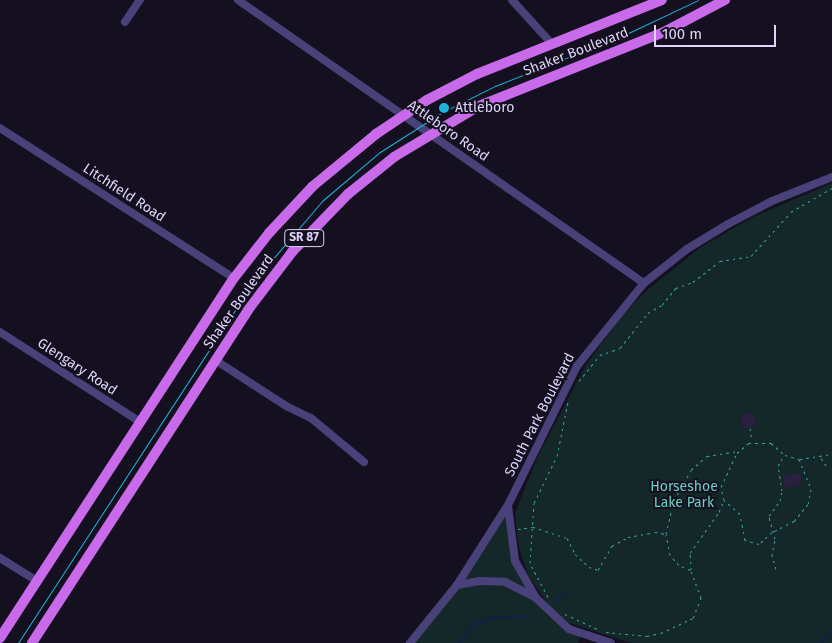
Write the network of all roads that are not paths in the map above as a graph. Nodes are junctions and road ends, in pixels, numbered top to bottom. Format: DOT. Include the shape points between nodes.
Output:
graph roads {
  1 [pos="140,0"];
  2 [pos="238,0"];
  3 [pos="512,0"];
  4 [pos="662,0"];
  5 [pos="725,0"];
  6 [pos="125,22"];
  7 [pos="552,44"];
  8 [pos="403,115"];
  9 [pos="0,128"];
  10 [pos="431,134"];
  11 [pos="832,176"];
  12 [pos="234,278"];
  13 [pos="644,283"];
  14 [pos="0,332"];
  15 [pos="216,360"];
  16 [pos="140,422"];
  17 [pos="364,462"];
  18 [pos="508,504"];
  19 [pos="0,558"];
  20 [pos="37,581"];
  21 [pos="457,585"];
  22 [pos="536,598"];
  23 [pos="0,638"];
  24 [pos="32,643"];
  25 [pos="410,643"];
  26 [pos="611,643"];
  1 -- 6 [label="street"];
  2 -- 8 [label="street, Attleboro Road"];
  3 -- 7 [label="street"];
  4 -- 7 [label="main road, Shaker Boulevard / SR 87"];
  5 -- 10 [label="main road, Shaker Boulevard / SR 87" via="664,32 501,96"];
  7 -- 8 [label="main road, Shaker Boulevard / SR 87" via="477,74"];
  8 -- 10 [label="street, Attleboro Road"];
  8 -- 12 [label="main road, Shaker Boulevard / SR 87" via="313,186 269,232"];
  9 -- 12 [label="street, Litchfield Road"];
  10 -- 13 [label="street, Attleboro Road"];
  10 -- 15 [label="main road, Shaker Boulevard / SR 87" via="383,165 319,222 268,282"];
  11 -- 13 [label="street, South Park Boulevard" via="728,224 687,249"];
  12 -- 16 [label="main road, Shaker Boulevard / SR 87"];
  13 -- 18 [label="street, South Park Boulevard" via="577,366"];
  14 -- 16 [label="street, Glengary Road"];
  15 -- 17 [label="street" via="286,406 311,418"];
  15 -- 24 [label="main road, Shaker Boulevard / SR 87"];
  16 -- 20 [label="main road, Shaker Boulevard / SR 87"];
  18 -- 21 [label="street, South Park Boulevard"];
  18 -- 22 [label="street" via="515,561"];
  19 -- 20 [label="street"];
  20 -- 23 [label="main road, Shaker Boulevard / SR 87"];
  21 -- 22 [label="street" via="480,581 504,582"];
  21 -- 25 [label="street, South Park Boulevard"];
  22 -- 26 [label="street" via="569,629"];
}
